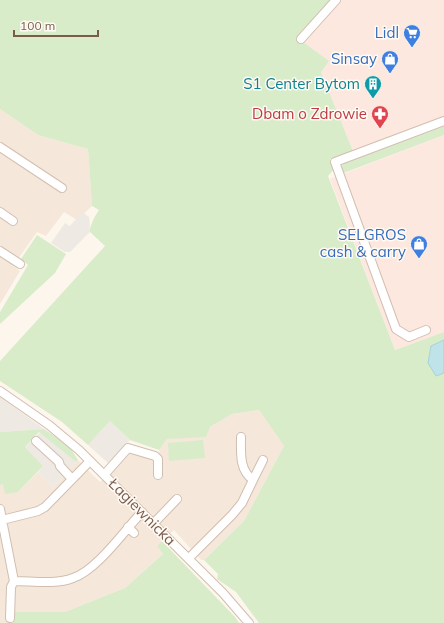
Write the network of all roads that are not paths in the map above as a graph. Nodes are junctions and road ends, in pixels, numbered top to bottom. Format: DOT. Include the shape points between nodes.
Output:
graph roads {
  1 [pos="336,0"];
  2 [pos="301,39"];
  3 [pos="444,121"];
  4 [pos="0,147"];
  5 [pos="62,188"];
  6 [pos="0,212"];
  7 [pos="13,221"];
  8 [pos="0,251"];
  9 [pos="20,264"];
  10 [pos="426,330"];
  11 [pos="0,391"];
  12 [pos="241,437"];
  13 [pos="36,441"];
  14 [pos="263,460"];
  15 [pos="90,461"];
  16 [pos="104,475"];
  17 [pos="158,475"];
  18 [pos="72,479"];
  19 [pos="253,480"];
  20 [pos="177,499"];
  21 [pos="0,509"];
  22 [pos="142,512"];
  23 [pos="2,520"];
  24 [pos="154,523"];
  25 [pos="189,558"];
  26 [pos="14,581"];
  27 [pos="10,618"];
  28 [pos="249,623"];
  1 -- 2 [label="street"];
  3 -- 10 [label="street" via="335,162 396,330 410,337"];
  4 -- 5 [label="street"];
  6 -- 7 [label="street"];
  8 -- 9 [label="street"];
  11 -- 15 [label="street, Łagiewnicka" via="61,434"];
  12 -- 19 [label="street" via="243,469"];
  13 -- 18 [label="street" via="59,462"];
  14 -- 19 [label="street"];
  15 -- 16 [label="street, Łagiewnicka"];
  15 -- 18 [label="street"];
  16 -- 17 [label="street" via="128,448 156,456"];
  16 -- 22 [label="street, Łagiewnicka"];
  18 -- 23 [label="street" via="45,507"];
  19 -- 25 [label="street" via="242,503"];
  20 -- 24 [label="street"];
  21 -- 23 [label="street"];
  22 -- 24 [label="street, Łagiewnicka"];
  22 -- 26 [label="street" via="131,530 97,562 74,578 53,582"];
  23 -- 26 [label="street"];
  24 -- 25 [label="street, Łagiewnicka"];
  25 -- 28 [label="street, Łagiewnicka"];
  26 -- 27 [label="street" via="11,587"];
}
